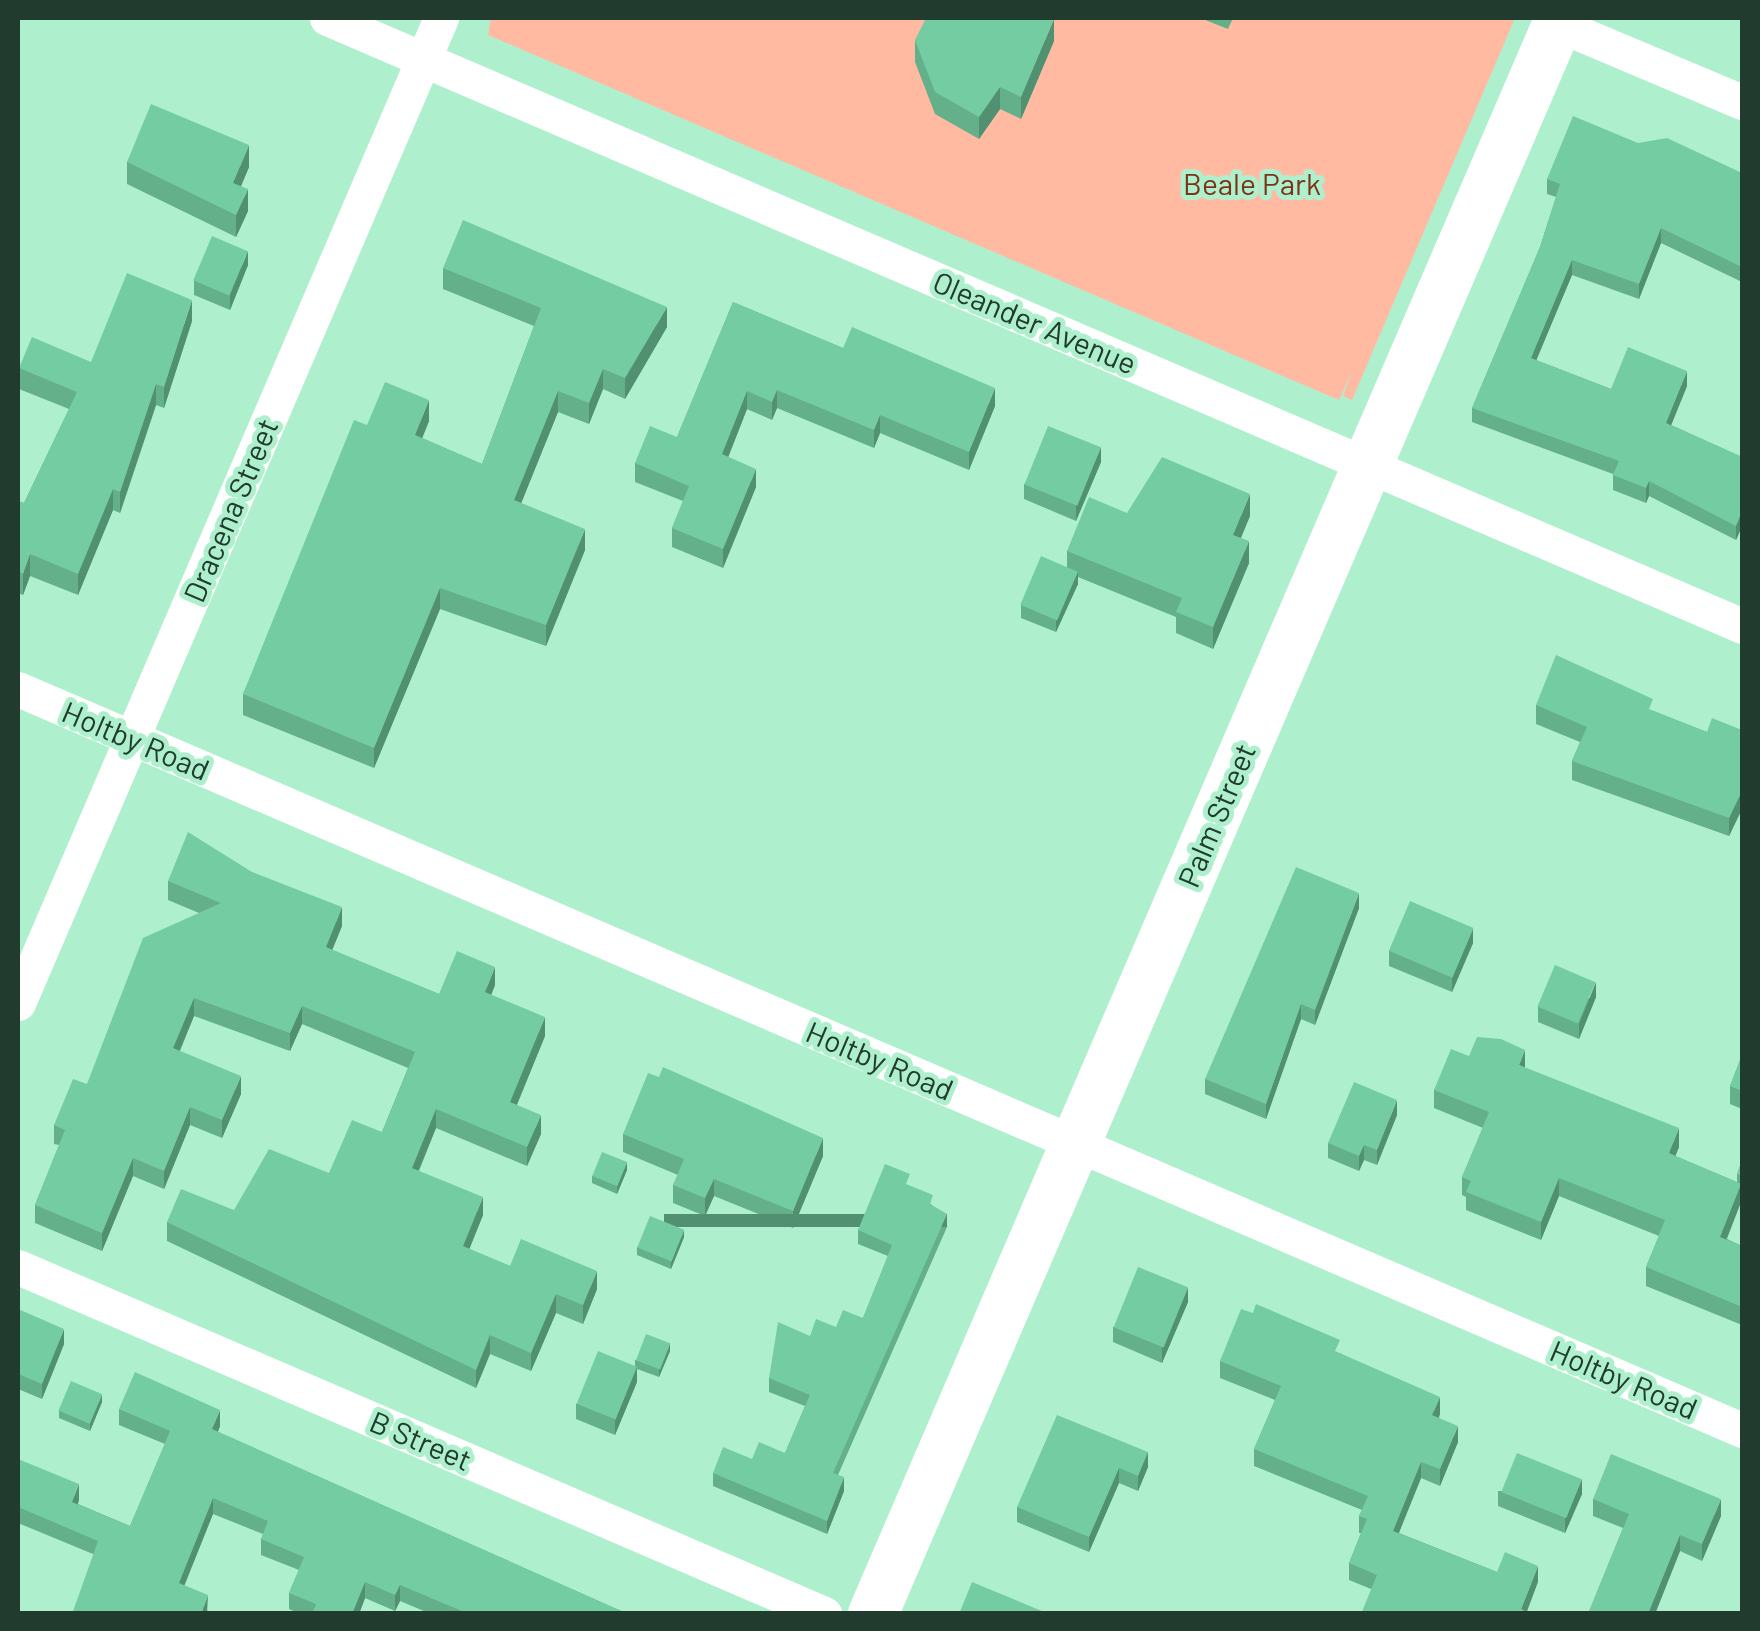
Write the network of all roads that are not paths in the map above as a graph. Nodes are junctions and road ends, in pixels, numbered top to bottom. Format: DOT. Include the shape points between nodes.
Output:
graph roads {
  1 [pos="327,18"];
  2 [pos="442,18"];
  3 [pos="1559,21"];
  4 [pos="424,59"];
  5 [pos="1742,102"];
  6 [pos="1367,465"];
  7 [pos="1742,626"];
  8 [pos="18,689"];
  9 [pos="132,738"];
  10 [pos="18,1003"];
  11 [pos="1075,1143"];
  12 [pos="18,1268"];
  13 [pos="1742,1430"];
  14 [pos="824,1614"];
  15 [pos="873,1614"];
  1 -- 4 [label="street, Oleander Avenue"];
  2 -- 4 [label="street, Dracena Street"];
  3 -- 5 [label="street"];
  3 -- 6 [label="street, Palm Street"];
  4 -- 6 [label="street, Oleander Avenue"];
  4 -- 9 [label="street, Dracena Street"];
  6 -- 7 [label="street, Oleander Avenue"];
  6 -- 11 [label="street, Palm Street"];
  8 -- 9 [label="street, Holtby Road"];
  9 -- 10 [label="street, Dracena Street"];
  9 -- 11 [label="street, Holtby Road"];
  11 -- 13 [label="street, Holtby Road"];
  11 -- 15 [label="street, Palm Street"];
  12 -- 14 [label="street, B Street"];
}
